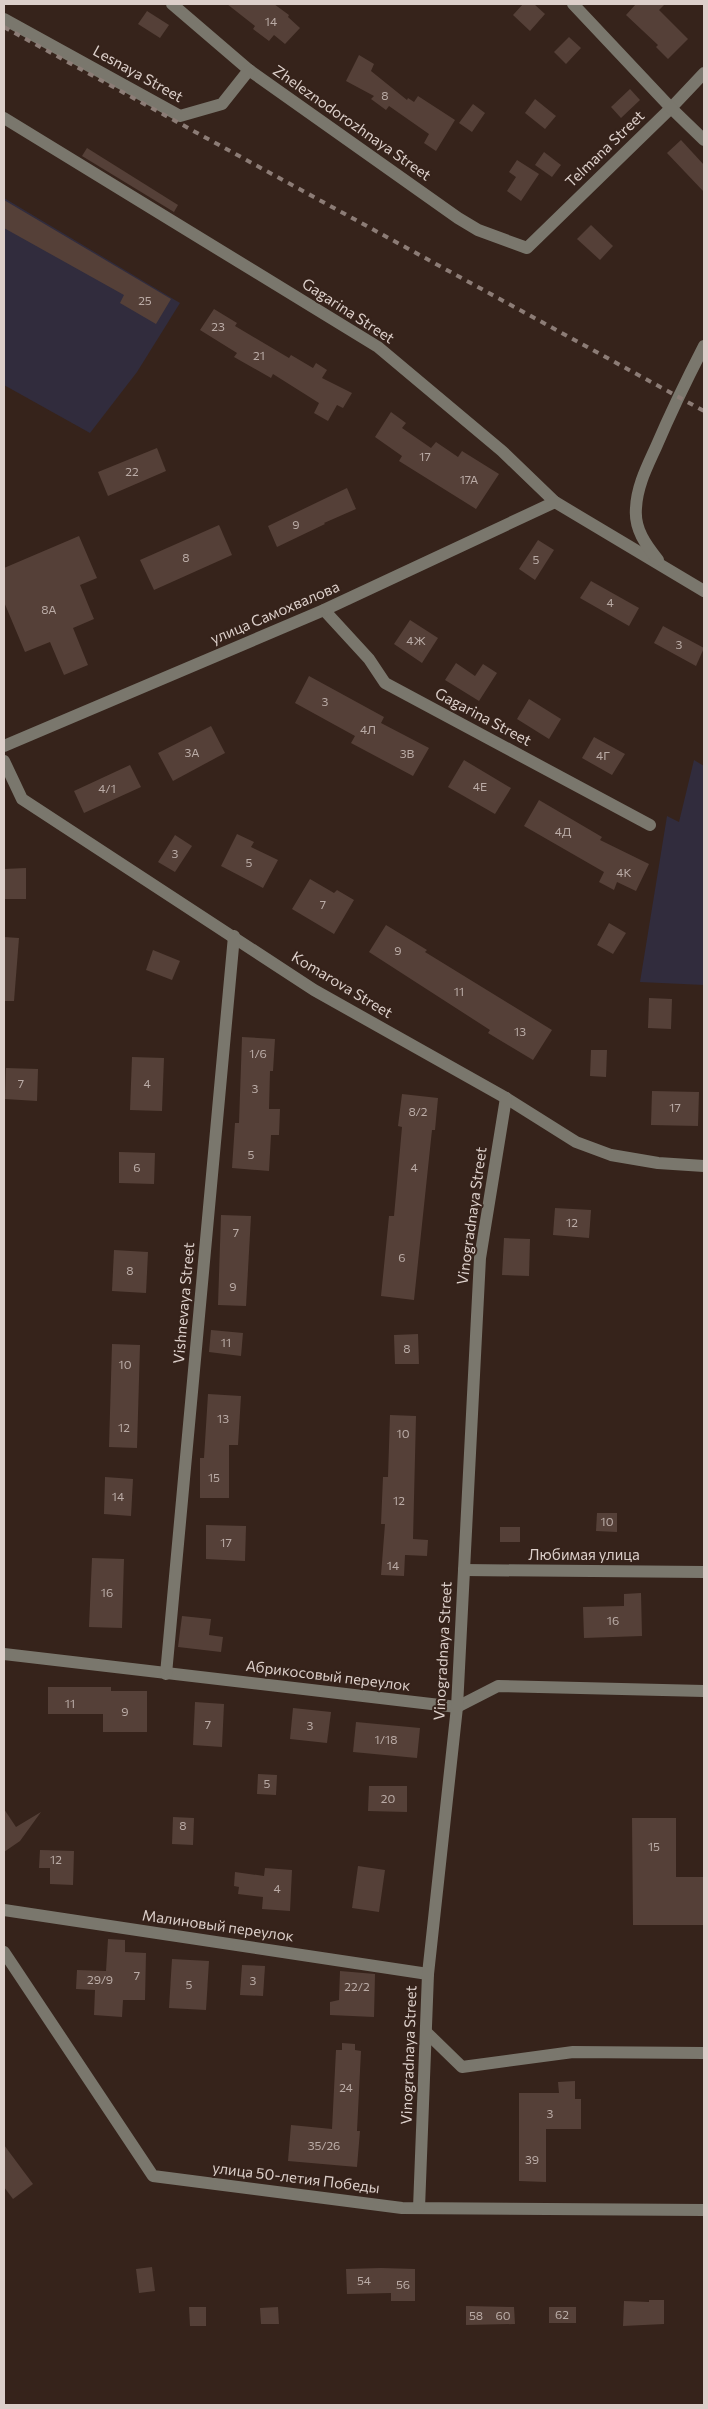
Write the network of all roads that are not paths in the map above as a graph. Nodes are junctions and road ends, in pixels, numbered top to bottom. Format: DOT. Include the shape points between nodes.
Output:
graph roads {
  1 [pos="172,4"];
  2 [pos="573,4"];
  3 [pos="4,19"];
  4 [pos="249,70"];
  5 [pos="704,73"];
  6 [pos="671,108"];
  7 [pos="4,118"];
  8 [pos="704,140"];
  9 [pos="527,248"];
  10 [pos="704,346"];
  11 [pos="555,502"];
  12 [pos="665,567"];
  13 [pos="704,592"];
  14 [pos="324,610"];
  15 [pos="4,746"];
  16 [pos="4,761"];
  17 [pos="650,825"];
  18 [pos="234,936"];
  19 [pos="506,1098"];
  20 [pos="704,1166"];
  21 [pos="464,1570"];
  22 [pos="704,1572"];
  23 [pos="4,1654"];
  24 [pos="166,1674"];
  25 [pos="704,1691"];
  26 [pos="457,1707"];
  27 [pos="4,1910"];
  28 [pos="4,1952"];
  29 [pos="428,1974"];
  30 [pos="426,2032"];
  31 [pos="704,2053"];
  32 [pos="419,2208"];
  33 [pos="704,2210"];
  1 -- 4 [label="street, Zheleznodorozhnaya Street"];
  2 -- 6 [label="street"];
  3 -- 4 [label="street, Lesnaya Street" via="180,116 222,104"];
  4 -- 9 [label="street, Zheleznodorozhnaya Street" via="458,218 478,230"];
  5 -- 6 [label="street, Telmana Street"];
  6 -- 8 [label="street"];
  6 -- 9 [label="street, Telmana Street"];
  7 -- 11 [label="street, Gagarina Street" via="378,347 502,451"];
  10 -- 12 [label="street" via="640,483 637,526 646,545"];
  11 -- 12 [label="street, Gagarina Street"];
  11 -- 14 [label="street, улица Самохвалова"];
  12 -- 13 [label="street, Gagarina Street"];
  14 -- 15 [label="street, улица Самохвалова"];
  14 -- 17 [label="street, Gagarina Street" via="369,659 384,683"];
  16 -- 18 [label="street, Komarova Street" via="22,799"];
  18 -- 19 [label="street, Komarova Street" via="314,990"];
  18 -- 24 [label="street, Vishnevaya Street"];
  19 -- 20 [label="street, Komarova Street" via="576,1142 611,1155"];
  19 -- 21 [label="street, Vinogradnaya Street" via="480,1258"];
  21 -- 22 [label="street, Любимая улица"];
  21 -- 26 [label="street, Vinogradnaya Street"];
  23 -- 24 [label="street, Абрикосовый переулок"];
  24 -- 26 [label="street, Абрикосовый переулок"];
  25 -- 26 [label="street" via="498,1686"];
  26 -- 29 [label="street, Vinogradnaya Street"];
  27 -- 29 [label="street, Малиновый переулок"];
  28 -- 32 [label="street, улица 50-летия Победы" via="153,2176"];
  29 -- 30 [label="street, Vinogradnaya Street"];
  30 -- 31 [label="street" via="462,2067 573,2052"];
  30 -- 32 [label="street, Vinogradnaya Street"];
  32 -- 33 [label="street, улица 50-летия Победы"];
}
